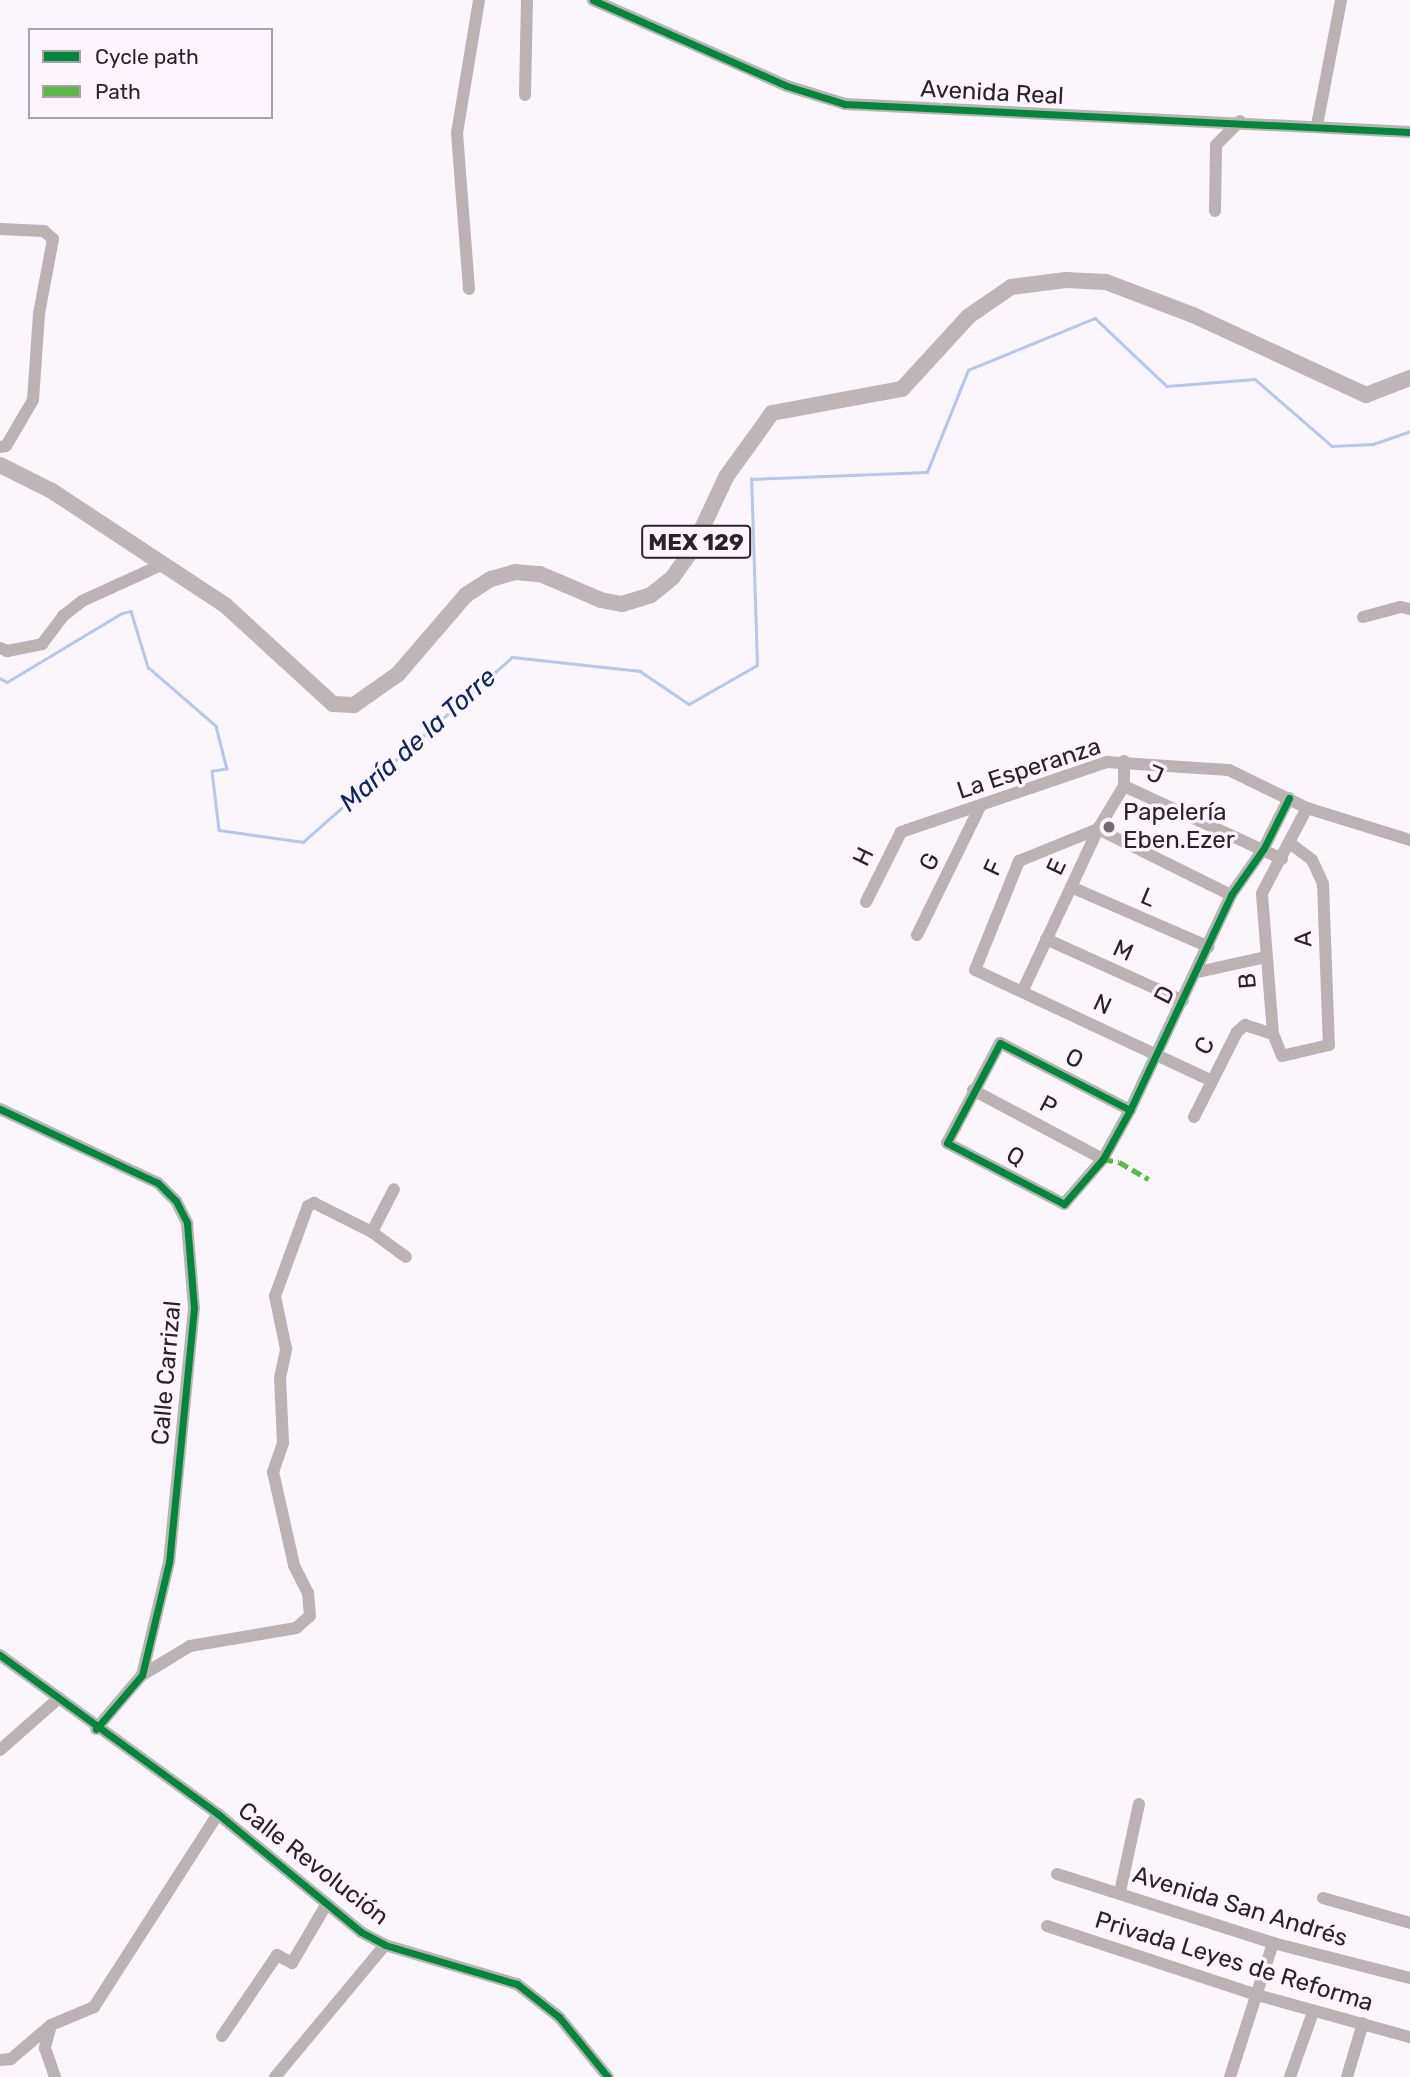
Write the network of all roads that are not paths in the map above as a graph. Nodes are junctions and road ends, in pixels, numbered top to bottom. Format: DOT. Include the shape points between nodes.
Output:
graph roads {
  1 [pos="479,0"];
  2 [pos="527,0"];
  3 [pos="593,0"];
  4 [pos="1341,0"];
  5 [pos="612,3"];
  6 [pos="525,95"];
  7 [pos="1240,121"];
  8 [pos="1317,125"];
  9 [pos="1410,132"];
  10 [pos="1215,211"];
  11 [pos="0,229"];
  12 [pos="469,289"];
  13 [pos="1410,378"];
  14 [pos="0,447"];
  15 [pos="0,465"];
  16 [pos="161,565"];
  17 [pos="1410,609"];
  18 [pos="1363,617"];
  19 [pos="0,648"];
  20 [pos="1124,761"];
  21 [pos="1124,786"];
  22 [pos="1289,798"];
  23 [pos="980,807"];
  24 [pos="1307,808"];
  25 [pos="1098,829"];
  26 [pos="901,832"];
  27 [pos="1410,840"];
  28 [pos="1290,844"];
  29 [pos="1264,848"];
  30 [pos="1282,859"];
  31 [pos="1071,887"];
  32 [pos="1231,895"];
  33 [pos="866,902"];
  34 [pos="917,935"];
  35 [pos="1046,939"];
  36 [pos="1209,947"];
  37 [pos="1266,957"];
  38 [pos="975,970"];
  39 [pos="1198,972"];
  40 [pos="1023,990"];
  41 [pos="1183,1001"];
  42 [pos="1273,1034"];
  43 [pos="1157,1054"];
  44 [pos="1210,1080"];
  45 [pos="973,1090"];
  46 [pos="0,1110"];
  47 [pos="1130,1110"];
  48 [pos="1194,1117"];
  49 [pos="1103,1159"];
  50 [pos="394,1189"];
  51 [pos="1064,1204"];
  52 [pos="372,1232"];
  53 [pos="406,1256"];
  54 [pos="0,1656"];
  55 [pos="142,1675"];
  56 [pos="58,1698"];
  57 [pos="96,1729"];
  58 [pos="0,1749"];
  59 [pos="1139,1804"];
  60 [pos="219,1814"];
  61 [pos="1058,1874"];
  62 [pos="1120,1892"];
  63 [pos="1323,1898"];
  64 [pos="326,1905"];
  65 [pos="1410,1923"];
  66 [pos="1047,1926"];
  67 [pos="1273,1943"];
  68 [pos="385,1945"];
  69 [pos="1410,1978"];
  70 [pos="1257,1995"];
  71 [pos="1313,2012"];
  72 [pos="1363,2023"];
  73 [pos="51,2025"];
  74 [pos="222,2036"];
  75 [pos="1410,2037"];
  76 [pos="0,2060"];
  77 [pos="55,2077"];
  78 [pos="275,2077"];
  79 [pos="608,2077"];
  80 [pos="1230,2077"];
  81 [pos="1290,2077"];
  82 [pos="1347,2077"];
  1 -- 12 [label="street" via="457,133"];
  2 -- 6 [label="street"];
  3 -- 5 [label="street, Avenida Real"];
  4 -- 8 [label="street"];
  5 -- 7 [label="street, Avenida Real" via="787,86 845,103 1069,117"];
  7 -- 8 [label="street, Avenida Real"];
  7 -- 10 [label="street" via="1216,145"];
  8 -- 9 [label="street, Avenida Real"];
  11 -- 14 [label="street" via="44,231 52,240 39,314 33,400 6,446"];
  13 -- 16 [label="main road, MEX 129" via="1366,395 1193,315 1106,282 1066,280 1011,287 970,316 902,389 772,413 726,477 692,550 673,577 651,595 622,604 540,574 514,572 491,579 466,595 398,674 354,705 333,704 225,605"];
  15 -- 16 [label="main road, MEX 129" via="52,491"];
  16 -- 19 [label="street" via="82,601 63,616 42,644 7,651"];
  17 -- 18 [label="street"];
  20 -- 21 [label="street"];
  20 -- 22 [label="street, La Esperanza" via="1229,770"];
  20 -- 23 [label="street, La Esperanza" via="1056,777"];
  21 -- 25 [label="street, E"];
  21 -- 29 [label="street, J"];
  22 -- 24 [label="street, La Esperanza"];
  22 -- 29 [label="street, D"];
  23 -- 26 [label="street, La Esperanza"];
  23 -- 34 [label="street, G"];
  24 -- 27 [label="street, La Esperanza"];
  24 -- 28 [label="street"];
  25 -- 31 [label="street, E"];
  25 -- 32 [label="street"];
  25 -- 38 [label="street, F" via="1019,861"];
  26 -- 33 [label="street, H"];
  28 -- 30 [label="street"];
  28 -- 42 [label="street, A" via="1312,860 1322,884 1329,1045 1282,1056"];
  29 -- 30 [label="street, J"];
  29 -- 32 [label="street, D"];
  30 -- 37 [label="street, B" via="1262,893"];
  31 -- 35 [label="street, E"];
  31 -- 36 [label="street, L"];
  32 -- 36 [label="street, D"];
  35 -- 40 [label="street, E"];
  35 -- 41 [label="street, M"];
  36 -- 39 [label="street, D"];
  37 -- 39 [label="street"];
  37 -- 42 [label="street, B"];
  38 -- 40 [label="street, N"];
  39 -- 41 [label="street, D"];
  40 -- 43 [label="street, N"];
  41 -- 43 [label="street, D"];
  42 -- 44 [label="street, C" via="1245,1025"];
  43 -- 44 [label="street, N"];
  43 -- 47 [label="street, D"];
  44 -- 48 [label="street, C"];
  45 -- 47 [label="street, O" via="1000,1043"];
  45 -- 49 [label="street, P"];
  45 -- 51 [label="street, Q" via="947,1143"];
  46 -- 55 [label="street, Calle Carrizal" via="158,1183 176,1201 187,1223 194,1308 169,1562"];
  47 -- 49 [label="street, D"];
  49 -- 51 [label="street, D"];
  50 -- 52 [label="street"];
  52 -- 53 [label="street"];
  52 -- 55 [label="street" via="314,1203 308,1206 275,1296 286,1349 280,1378 283,1443 274,1472 275,1488 284,1505 294,1565 308,1593 310,1616 296,1628 190,1646"];
  54 -- 56 [label="street, Calle Revolución"];
  55 -- 57 [label="street, Calle Carrizal"];
  56 -- 57 [label="street, Calle Revolución"];
  56 -- 58 [label="street"];
  57 -- 60 [label="street, Calle Revolución"];
  59 -- 62 [label="street"];
  60 -- 64 [label="street, Calle Revolución"];
  60 -- 73 [label="street" via="94,2007"];
  61 -- 62 [label="street, Avenida San Andrés"];
  62 -- 67 [label="street, Avenida San Andrés"];
  63 -- 65 [label="street"];
  64 -- 68 [label="street, Calle Revolución"];
  64 -- 74 [label="street" via="292,1964 277,1955"];
  66 -- 70 [label="street, Privada Leyes de Reforma"];
  67 -- 69 [label="street, Avenida San Andrés"];
  67 -- 70 [label="street"];
  68 -- 78 [label="street"];
  68 -- 79 [label="street, Calle Revolución" via="517,1984 559,2017"];
  70 -- 71 [label="street, Privada Leyes de Reforma"];
  70 -- 80 [label="street"];
  71 -- 72 [label="street, Privada Leyes de Reforma"];
  71 -- 81 [label="street"];
  72 -- 75 [label="street, Privada Leyes de Reforma"];
  72 -- 82 [label="street"];
  73 -- 76 [label="street" via="10,2059"];
  73 -- 77 [label="street" via="45,2048"];
}
